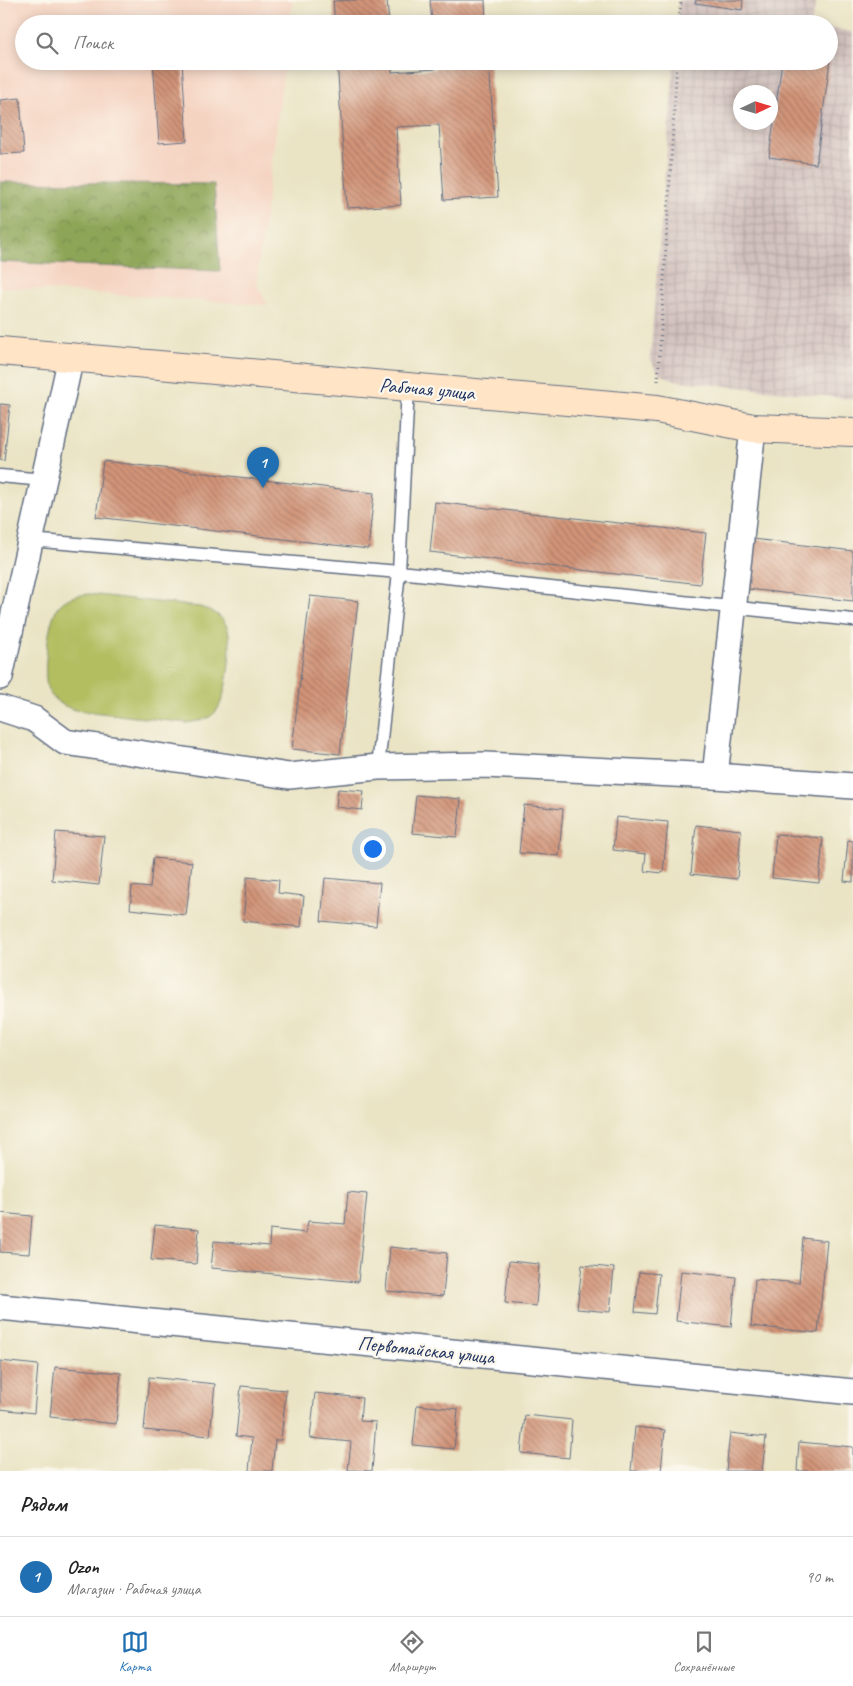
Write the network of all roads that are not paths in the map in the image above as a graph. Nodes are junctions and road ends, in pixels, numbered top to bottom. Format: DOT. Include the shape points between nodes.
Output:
graph roads {
  1 [pos="0,351"];
  2 [pos="71,357"];
  3 [pos="408,387"];
  4 [pos="754,428"];
  5 [pos="853,432"];
  6 [pos="0,476"];
  7 [pos="44,480"];
  8 [pos="30,540"];
  9 [pos="399,572"];
  10 [pos="734,608"];
  11 [pos="853,620"];
  12 [pos="0,677"];
  13 [pos="0,708"];
  14 [pos="378,767"];
  15 [pos="715,776"];
  16 [pos="853,786"];
  17 [pos="0,1307"];
  18 [pos="853,1392"];
  1 -- 2 [label="street, Рабочая улица"];
  2 -- 3 [label="street, Рабочая улица"];
  2 -- 7 [label="street"];
  3 -- 4 [label="street, Рабочая улица" via="657,410"];
  3 -- 9 [label="lane"];
  4 -- 5 [label="street, Рабочая улица"];
  4 -- 10 [label="street"];
  6 -- 7 [label="lane"];
  7 -- 8 [label="street"];
  8 -- 9 [label="lane"];
  8 -- 12 [label="street"];
  9 -- 10 [label="lane"];
  9 -- 14 [label="lane"];
  10 -- 11 [label="lane"];
  10 -- 15 [label="street"];
  13 -- 14 [label="street" via="34,718 66,742 289,776"];
  14 -- 15 [label="street" via="485,765"];
  15 -- 16 [label="street"];
  17 -- 18 [label="street, Первомайская улица"];
}
